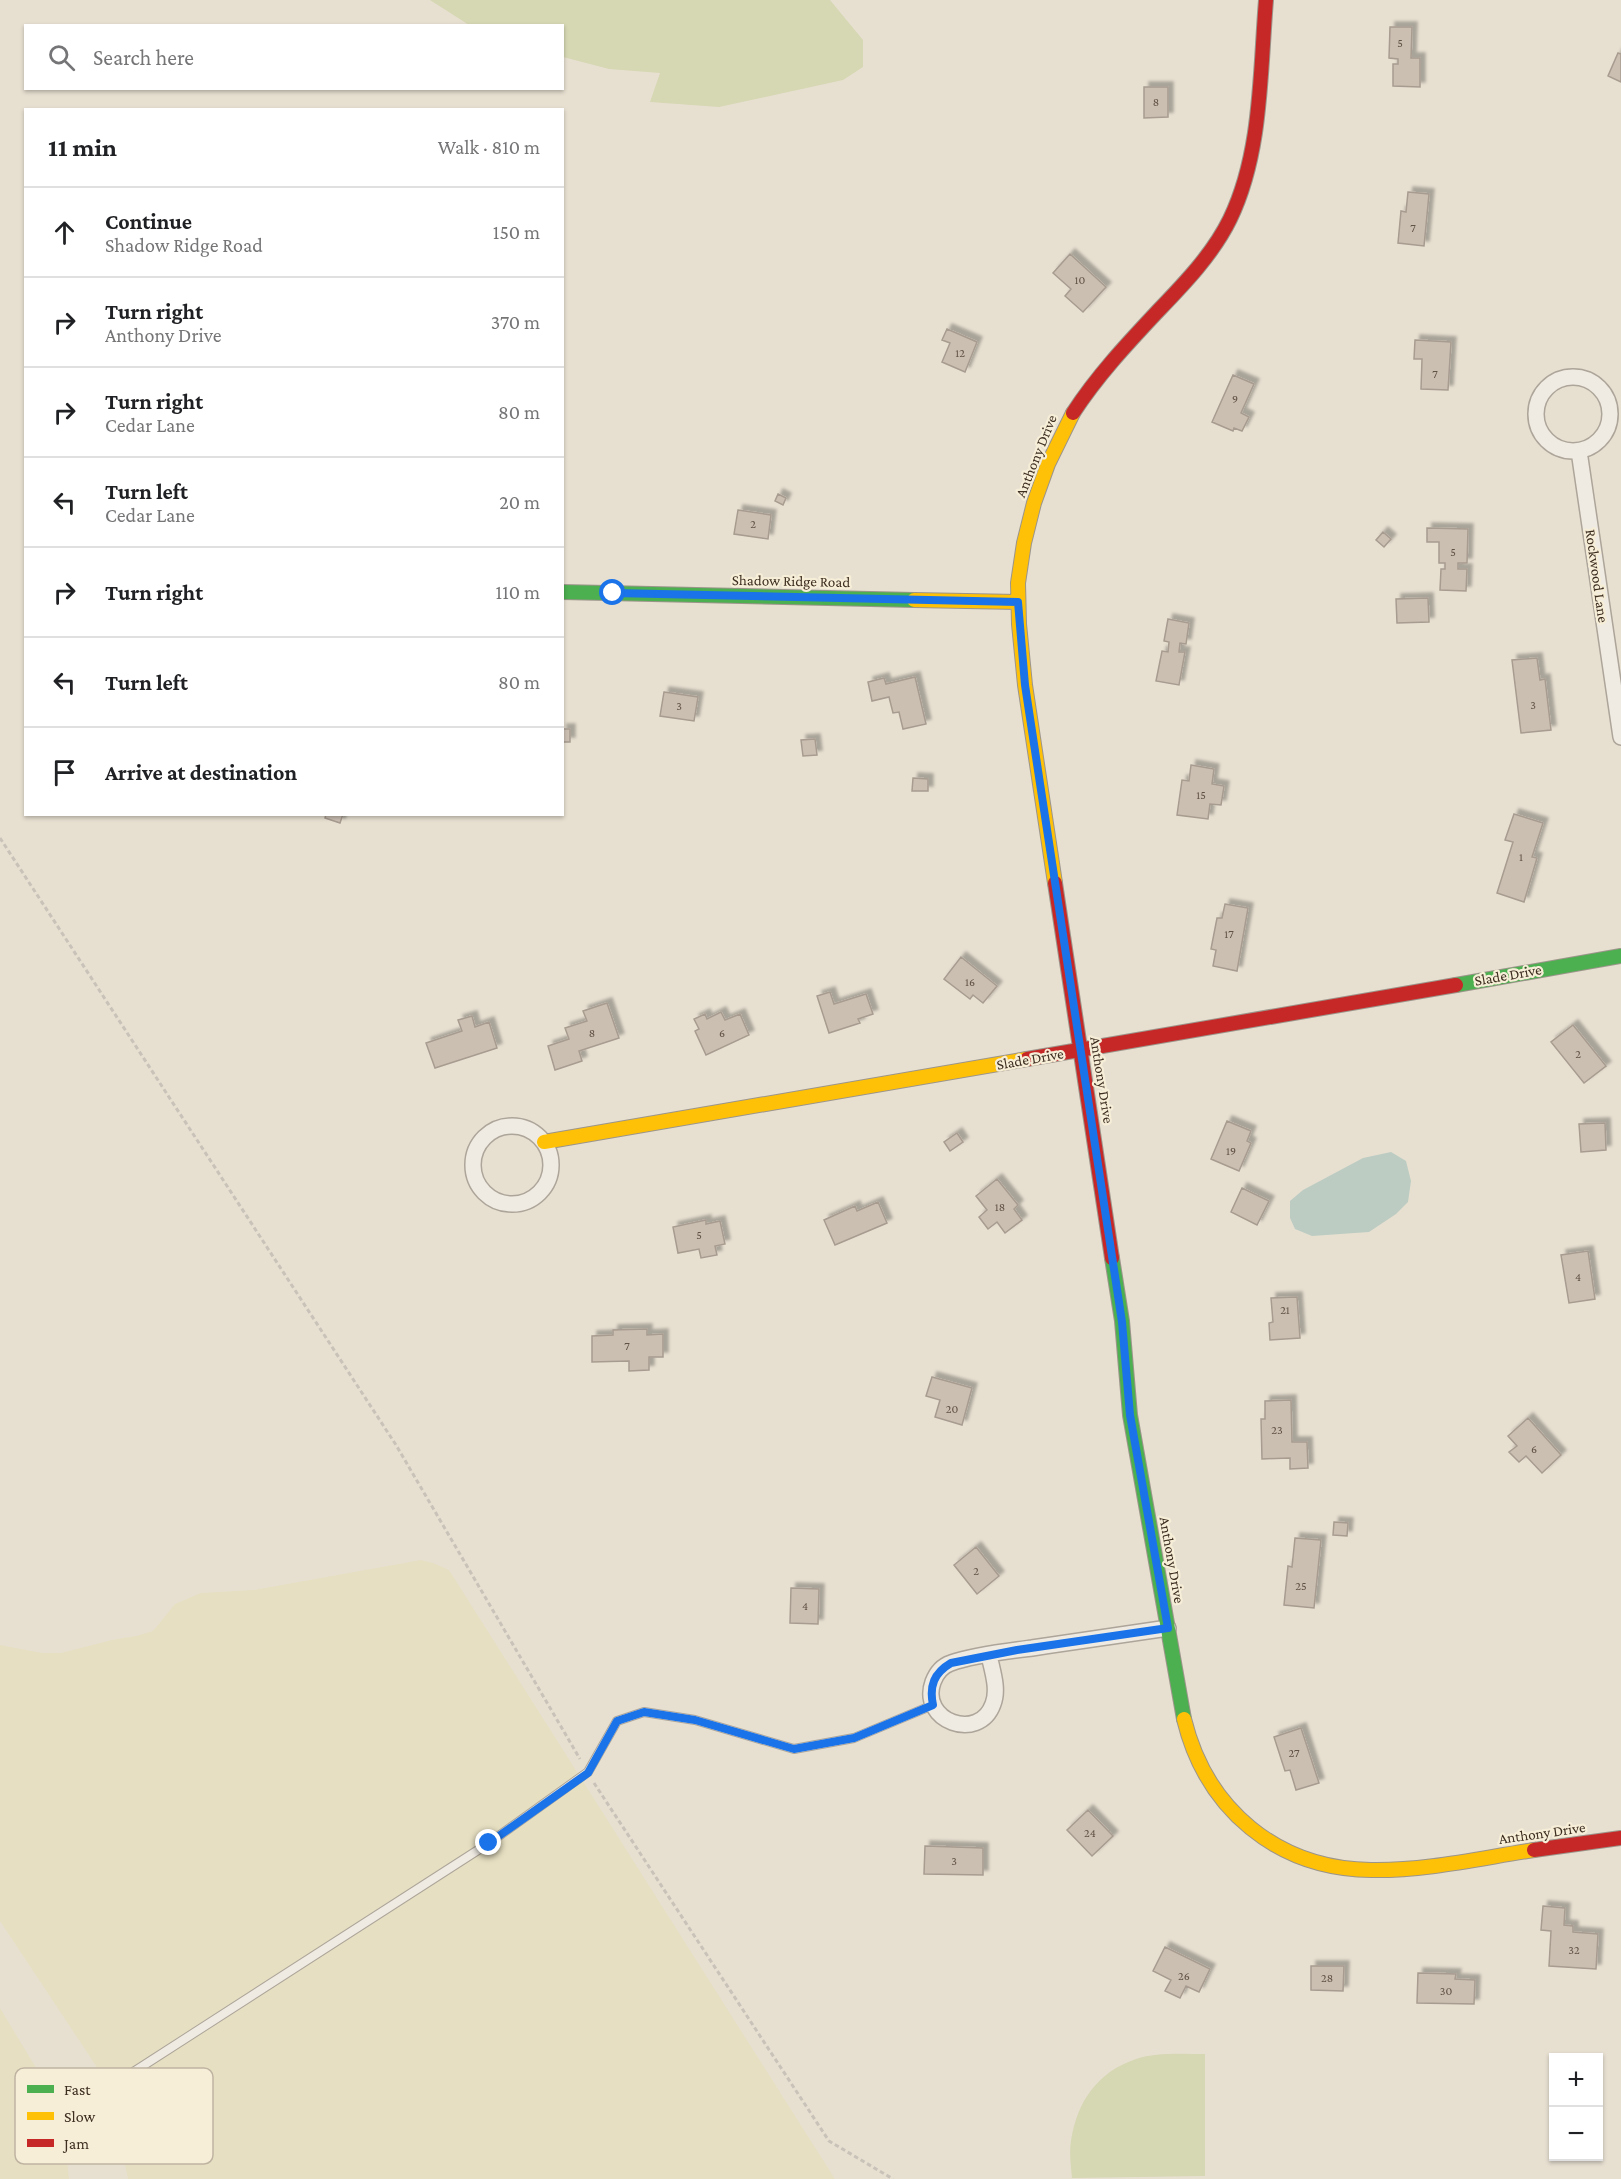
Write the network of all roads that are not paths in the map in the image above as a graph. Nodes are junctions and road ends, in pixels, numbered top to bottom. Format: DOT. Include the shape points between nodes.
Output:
graph roads {
  1 [pos="1266,0"];
  2 [pos="1579,452"];
  3 [pos="564,592"];
  4 [pos="1018,602"];
  5 [pos="1621,737"];
  6 [pos="1621,956"];
  7 [pos="1081,1050"];
  8 [pos="544,1142"];
  9 [pos="1168,1628"];
  10 [pos="989,1655"];
  11 [pos="933,1705"];
  12 [pos="1621,1838"];
  13 [pos="140,2068"];
  1 -- 4 [label="street, Anthony Drive" via="1250,157 1239,198 1221,236 1196,271 1094,383 1069,419 1036,496 1019,577"];
  2 -- 2 [label="street" via="1595,444 1607,431 1611,408 1607,397 1590,380 1565,377 1544,390 1535,414 1544,438 1554,447"];
  2 -- 5 [label="street, Rockwood Lane"];
  3 -- 4 [label="street, Shadow Ridge Road"];
  4 -- 7 [label="street, Anthony Drive" via="1025,685"];
  6 -- 7 [label="street, Slade Drive"];
  7 -- 8 [label="street, Slade Drive"];
  7 -- 9 [label="street, Anthony Drive" via="1122,1322 1130,1415"];
  8 -- 8 [label="street" via="530,1130 512,1126 489,1133 474,1153 472,1166 481,1190 503,1204 530,1200 541,1192 552,1168"];
  9 -- 10 [label="street"];
  9 -- 12 [label="street, Anthony Drive" via="1182,1712 1195,1756 1216,1794 1246,1826 1282,1850 1323,1865 1366,1870 1421,1867"];
  10 -- 11 [label="street" via="942,1668 932,1684"];
  10 -- 11 [label="street" via="995,1694 988,1714 969,1725 958,1725 939,1715"];
  11 -- 13 [label="lane" via="854,1738 794,1749 695,1720 644,1712 617,1721 588,1773 489,1843"];
}
